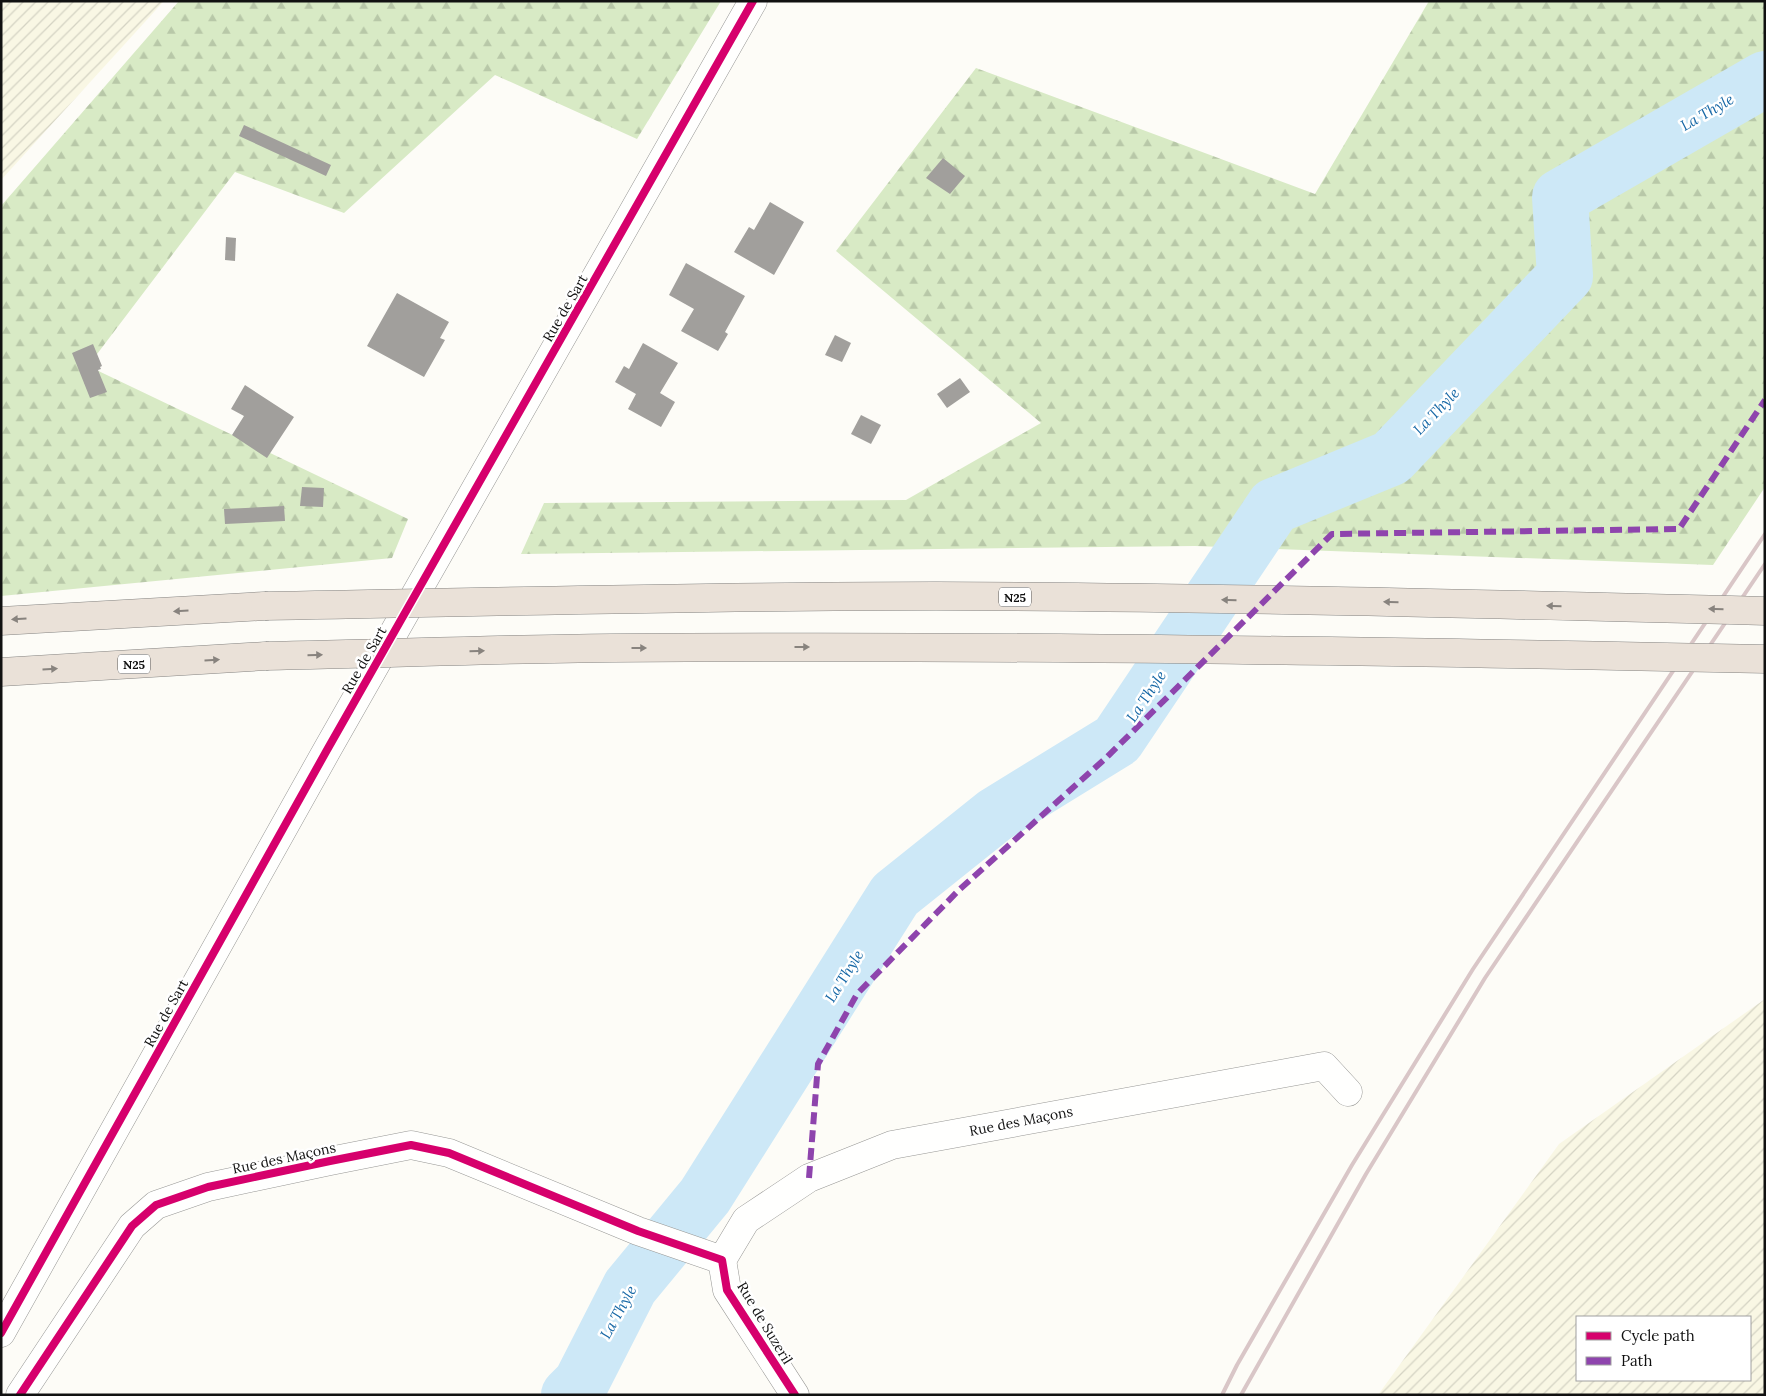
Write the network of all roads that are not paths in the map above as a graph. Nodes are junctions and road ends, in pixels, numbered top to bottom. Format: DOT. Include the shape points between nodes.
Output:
graph roads {
  1 [pos="753,1"];
  2 [pos="1765,610"];
  3 [pos="1,621"];
  4 [pos="1765,659"];
  5 [pos="1,672"];
  6 [pos="1348,1092"];
  7 [pos="722,1260"];
  8 [pos="1,1333"];
  9 [pos="20,1395"];
  10 [pos="795,1395"];
  1 -- 8 [label="street, Rue de Sart" via="327,750"];
  2 -- 3 [label="highway, N25, one-way, bridge" via="936,596 265,606"];
  5 -- 4 [label="highway, N25, one-way, bridge" via="266,656 608,648 934,646"];
  6 -- 7 [label="street, Rue des Maçons" via="1324,1066 892,1145 808,1178 746,1220"];
  7 -- 9 [label="street, Rue des Maçons" via="638,1231 449,1153 411,1145 208,1187 156,1204 132,1226"];
  7 -- 10 [label="street, Rue de Suzeril" via="727,1290"];
}
